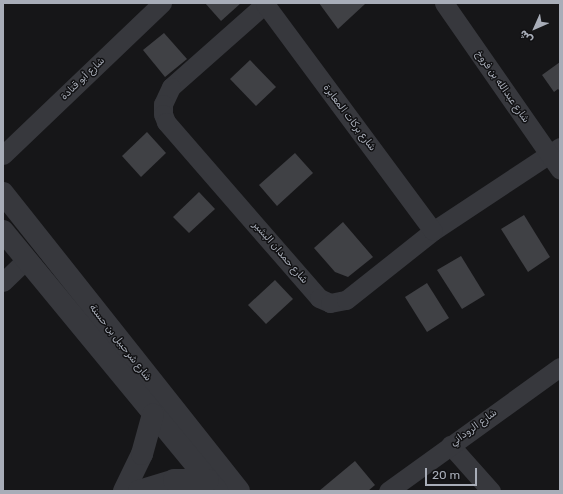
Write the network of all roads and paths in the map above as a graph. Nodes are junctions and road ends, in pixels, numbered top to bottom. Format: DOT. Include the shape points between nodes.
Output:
graph roads {
  1 [pos="162,3"];
  2 [pos="444,3"];
  3 [pos="266,4"];
  4 [pos="555,151"];
  5 [pos="3,155"];
  6 [pos="560,170"];
  7 [pos="3,193"];
  8 [pos="3,231"];
  9 [pos="433,231"];
  10 [pos="26,260"];
  11 [pos="3,282"];
  12 [pos="560,367"];
  13 [pos="153,414"];
  14 [pos="450,445"];
  15 [pos="213,485"];
  16 [pos="124,491"];
  17 [pos="139,491"];
  18 [pos="239,491"];
  19 [pos="388,491"];
  20 [pos="491,491"];
  1 -- 5 [label="street, شارع أبو قتادة"];
  2 -- 4 [label="street, شارع عبدالله بن فروخ"];
  3 -- 9 [label="street, شارع بركات المعابرة"];
  3 -- 9 [label="street, شارع حمدان البشير" via="171,87 163,104 166,122 318,298 330,303 346,300"];
  4 -- 6 [label="street, شارع عبدالله بن فروخ"];
  4 -- 9 [label="street, شارع حمدان البشير"];
  7 -- 18 [label="street, شارع شرحبيل بن حسنة"];
  8 -- 10 [label="street, شارع شرحبيل بن حسنة"];
  10 -- 11 [label="street"];
  10 -- 13 [label="street, شارع شرحبيل بن حسنة"];
  12 -- 14 [label="street, شارع الروداني"];
  13 -- 15 [label="street, شارع شرحبيل بن حسنة"];
  13 -- 16 [label="street" via="142,454"];
  14 -- 19 [label="street, شارع الروداني"];
  14 -- 20 [label="street"];
  15 -- 17 [label="street" via="174,480"];
}
